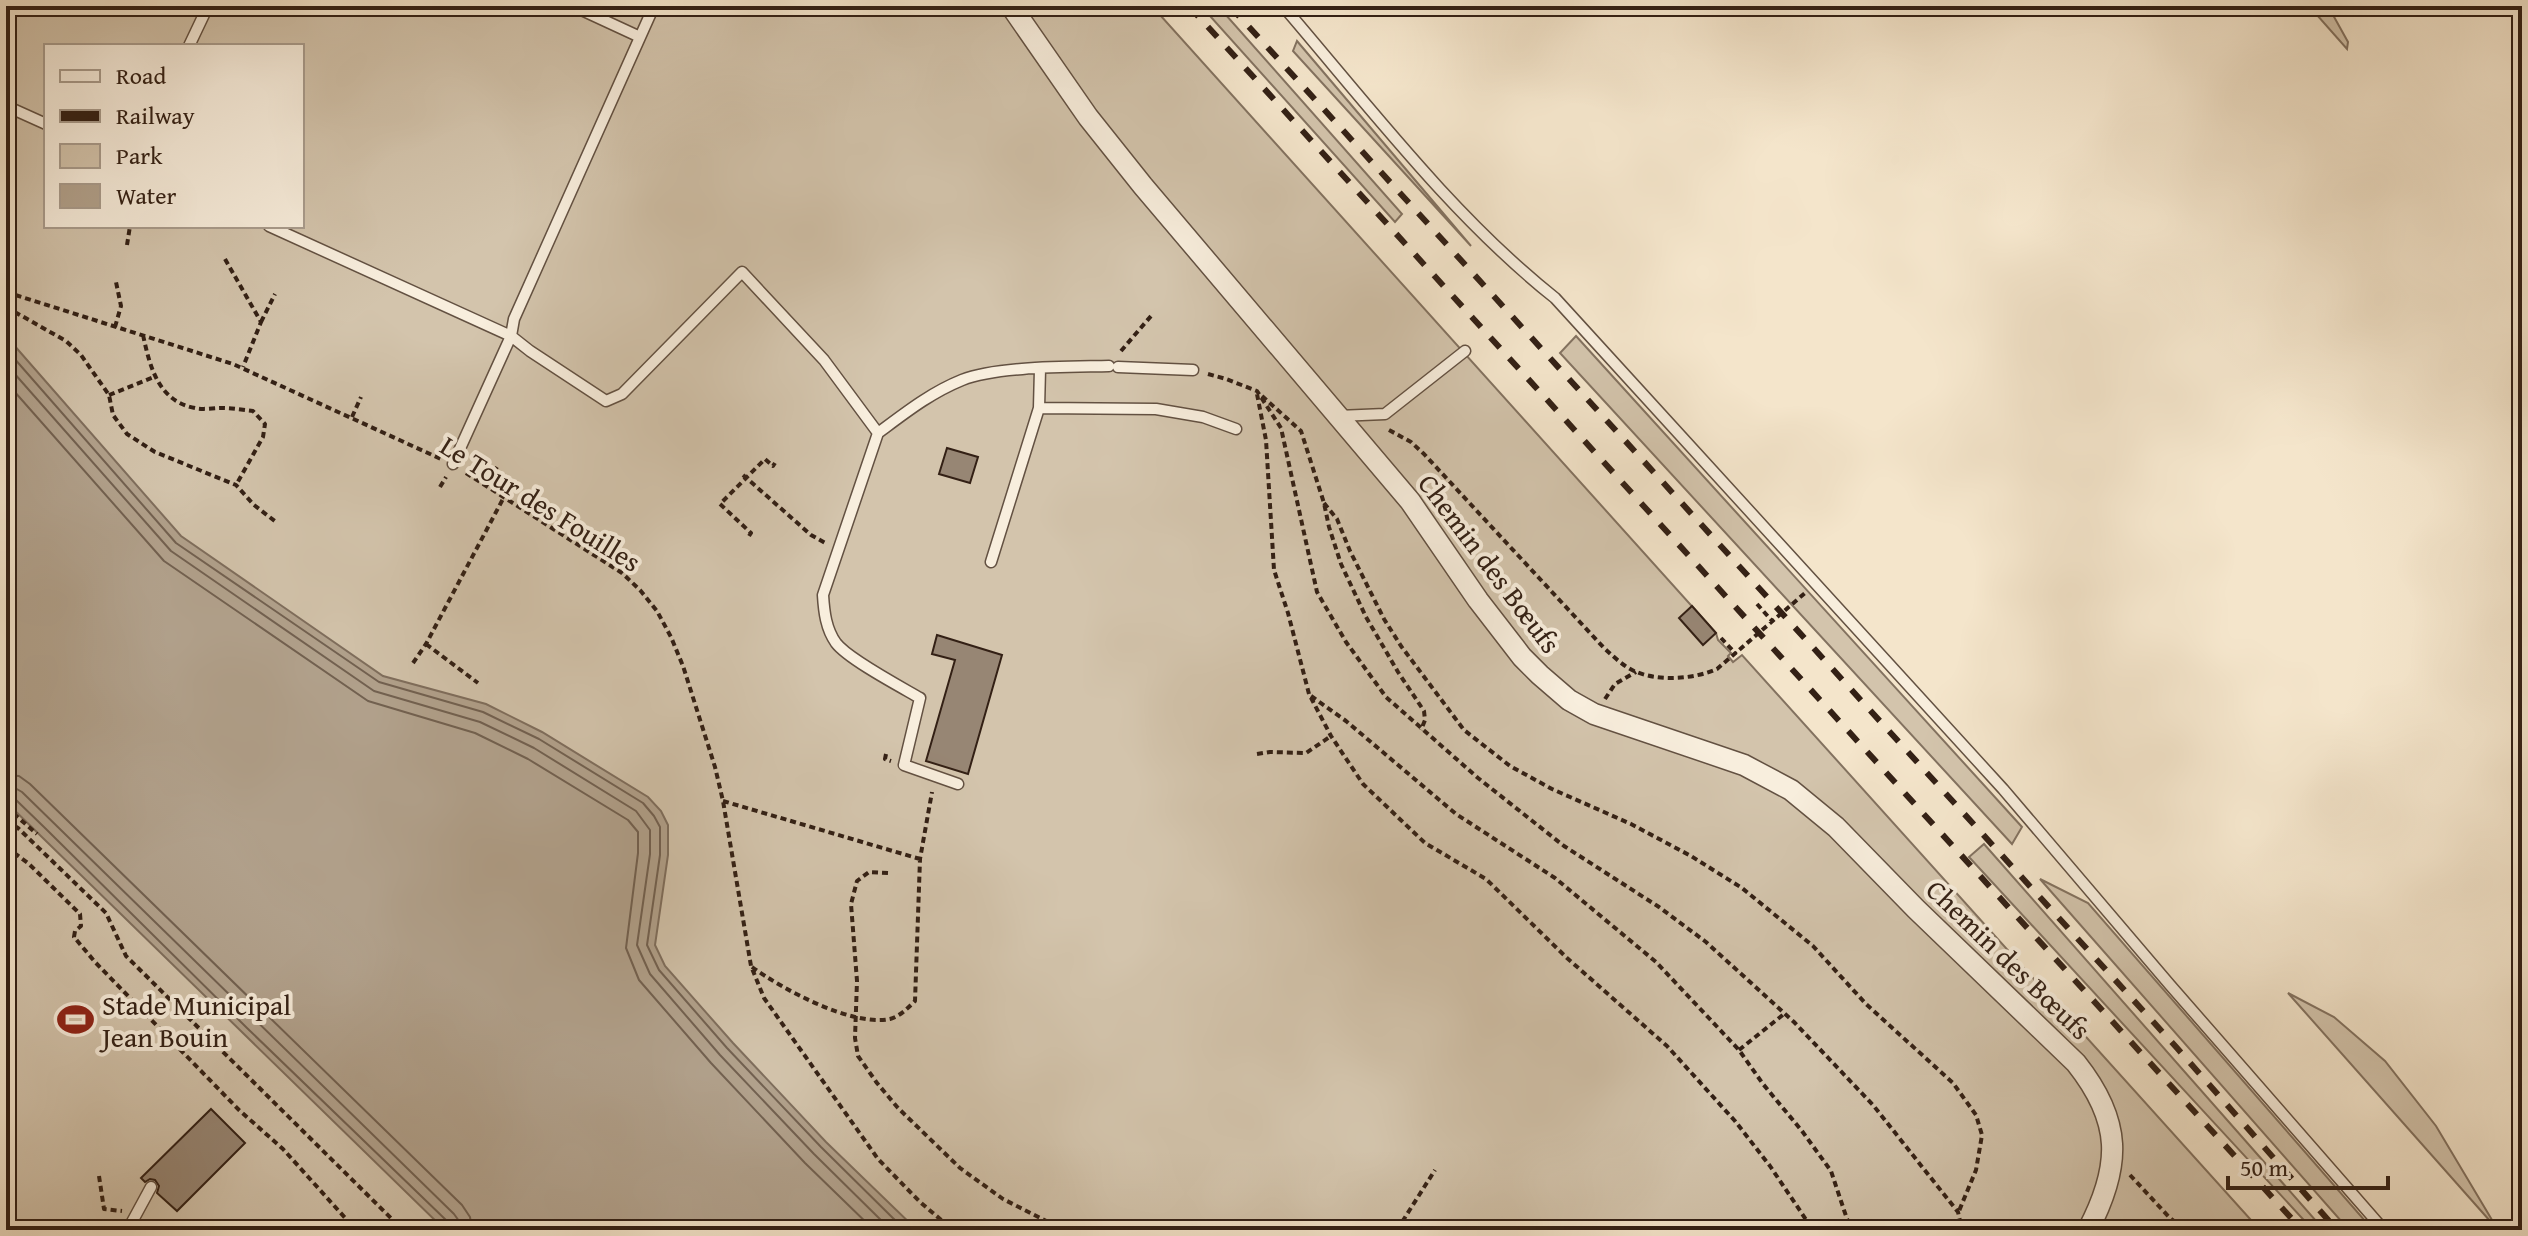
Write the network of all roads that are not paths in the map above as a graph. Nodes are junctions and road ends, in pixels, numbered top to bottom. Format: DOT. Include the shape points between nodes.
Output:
graph roads {
  1 [pos="208,6"];
  2 [pos="573,6"];
  3 [pos="654,6"];
  4 [pos="1011,6"];
  5 [pos="1283,6"];
  6 [pos="640,37"];
  7 [pos="190,44"];
  8 [pos="6,106"];
  9 [pos="44,123"];
  10 [pos="273,228"];
  11 [pos="511,336"];
  12 [pos="1465,351"];
  13 [pos="1040,369"];
  14 [pos="1193,370"];
  15 [pos="1039,408"];
  16 [pos="1342,423"];
  17 [pos="1236,429"];
  18 [pos="878,433"];
  19 [pos="453,464"];
  20 [pos="991,562"];
  21 [pos="958,784"];
  22 [pos="151,1187"];
  23 [pos="132,1226"];
  24 [pos="2088,1230"];
  25 [pos="2384,1230"];
  1 -- 7 [label="lane"];
  2 -- 6 [label="lane"];
  3 -- 6 [label="lane"];
  4 -- 16 [label="street, Chemin des Bœufs" via="1115,152"];
  5 -- 25 [label="lane" via="1412,158 1518,269 1555,298 1923,701"];
  6 -- 11 [label="lane"];
  8 -- 9 [label="lane"];
  10 -- 11 [label="lane"];
  11 -- 18 [label="lane" via="606,401 622,394 742,272 824,360"];
  11 -- 19 [label="lane"];
  12 -- 16 [label="lane" via="1385,414"];
  13 -- 14 [label="lane"];
  13 -- 15 [label="lane"];
  13 -- 18 [label="lane" via="965,379 926,398"];
  15 -- 17 [label="lane" via="1156,409"];
  15 -- 20 [label="lane"];
  16 -- 24 [label="street, Chemin des Bœufs" via="1426,521 1522,657 1556,690 1594,714 1744,765 1791,790 2076,1063 2092,1082 2113,1132 2106,1187"];
  18 -- 21 [label="lane" via="823,595 824,616 837,645 920,698 904,765"];
  22 -- 23 [label="lane"];
}
